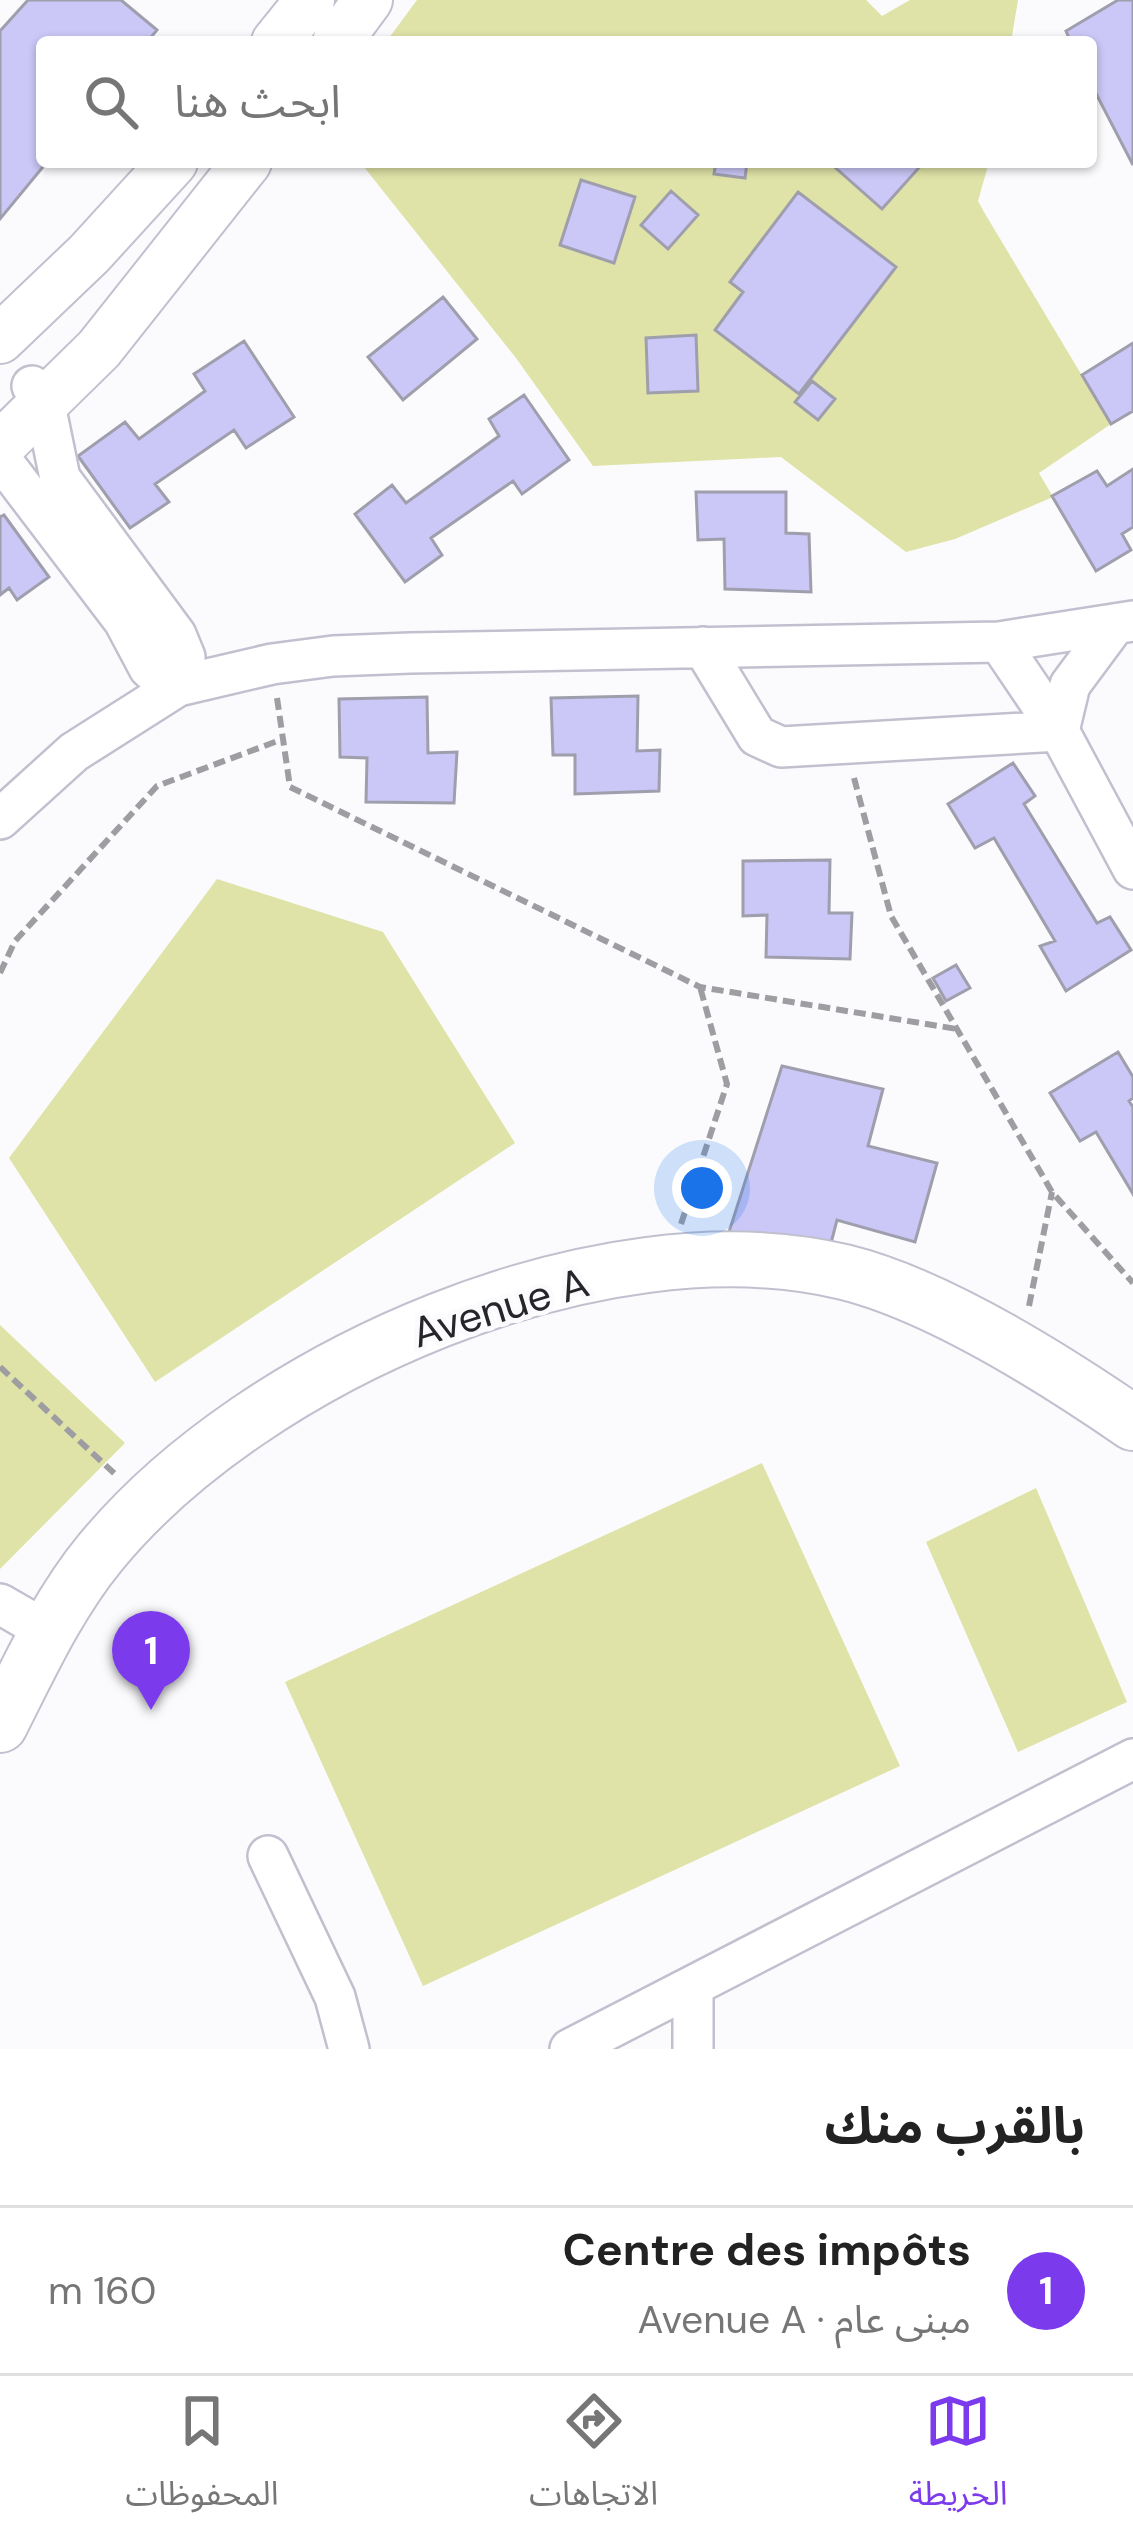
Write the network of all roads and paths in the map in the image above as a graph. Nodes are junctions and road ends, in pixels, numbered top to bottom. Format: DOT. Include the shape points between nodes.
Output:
graph roads {
  1 [pos="310,0"];
  2 [pos="368,0"];
  3 [pos="281,36"];
  4 [pos="341,36"];
  5 [pos="167,168"];
  6 [pos="242,168"];
  7 [pos="11,398"];
  8 [pos="1123,624"];
  9 [pos="999,642"];
  10 [pos="158,644"];
  11 [pos="703,647"];
  12 [pos="272,664"];
  13 [pos="178,686"];
  14 [pos="116,722"];
  15 [pos="1059,731"];
  16 [pos="283,739"];
  17 [pos="845,743"];
  18 [pos="0,819"];
  19 [pos="1133,869"];
  20 [pos="0,973"];
  21 [pos="700,987"];
  22 [pos="957,1029"];
  23 [pos="1052,1192"];
  24 [pos="669,1262"];
  25 [pos="1133,1283"];
  26 [pos="1019,1351"];
  27 [pos="0,1367"];
  28 [pos="1133,1423"];
  29 [pos="148,1504"];
  30 [pos="0,1604"];
  31 [pos="47,1630"];
  32 [pos="0,1725"];
  33 [pos="1133,1759"];
  34 [pos="268,1856"];
  35 [pos="693,1987"];
  36 [pos="349,2049"];
  37 [pos="570,2049"];
  38 [pos="693,2049"];
  1 -- 3 [label="street"];
  2 -- 4 [label="street"];
  5 -- 7 [label="street" via="63,281"];
  6 -- 7 [label="street" via="99,349"];
  7 -- 10 [label="street"];
  7 -- 10 [label="street" via="111,602"];
  8 -- 9 [label="street"];
  8 -- 15 [label="street" via="1070,685"];
  9 -- 11 [label="street"];
  9 -- 15 [label="street"];
  10 -- 12 [label="street"];
  10 -- 13 [label="street" via="149,668"];
  10 -- 14 [label="street"];
  11 -- 12 [label="street" via="410,652"];
  11 -- 17 [label="street" via="757,736 781,746"];
  12 -- 13 [label="street"];
  12 -- 16 [label="path"];
  13 -- 14 [label="street"];
  14 -- 18 [label="street"];
  15 -- 17 [label="street"];
  15 -- 19 [label="street"];
  16 -- 20 [label="path" via="157,786 15,941"];
  16 -- 21 [label="path" via="290,787"];
  17 -- 22 [label="path" via="891,916"];
  21 -- 22 [label="path"];
  21 -- 24 [label="path" via="727,1084"];
  22 -- 23 [label="path"];
  23 -- 25 [label="path"];
  23 -- 26 [label="path"];
  24 -- 26 [label="main road, Avenue A" via="760,1261 844,1272"];
  24 -- 29 [label="main road, Avenue A" via="470,1308 373,1348 283,1399 188,1465"];
  26 -- 28 [label="main road, Avenue A"];
  27 -- 29 [label="path"];
  29 -- 31 [label="main road, Avenue A" via="100,1552"];
  30 -- 31 [label="street"];
  31 -- 32 [label="main road, Avenue A"];
  33 -- 35 [label="street"];
  34 -- 36 [label="street" via="335,1997"];
  35 -- 37 [label="street"];
  35 -- 38 [label="street"];
}
